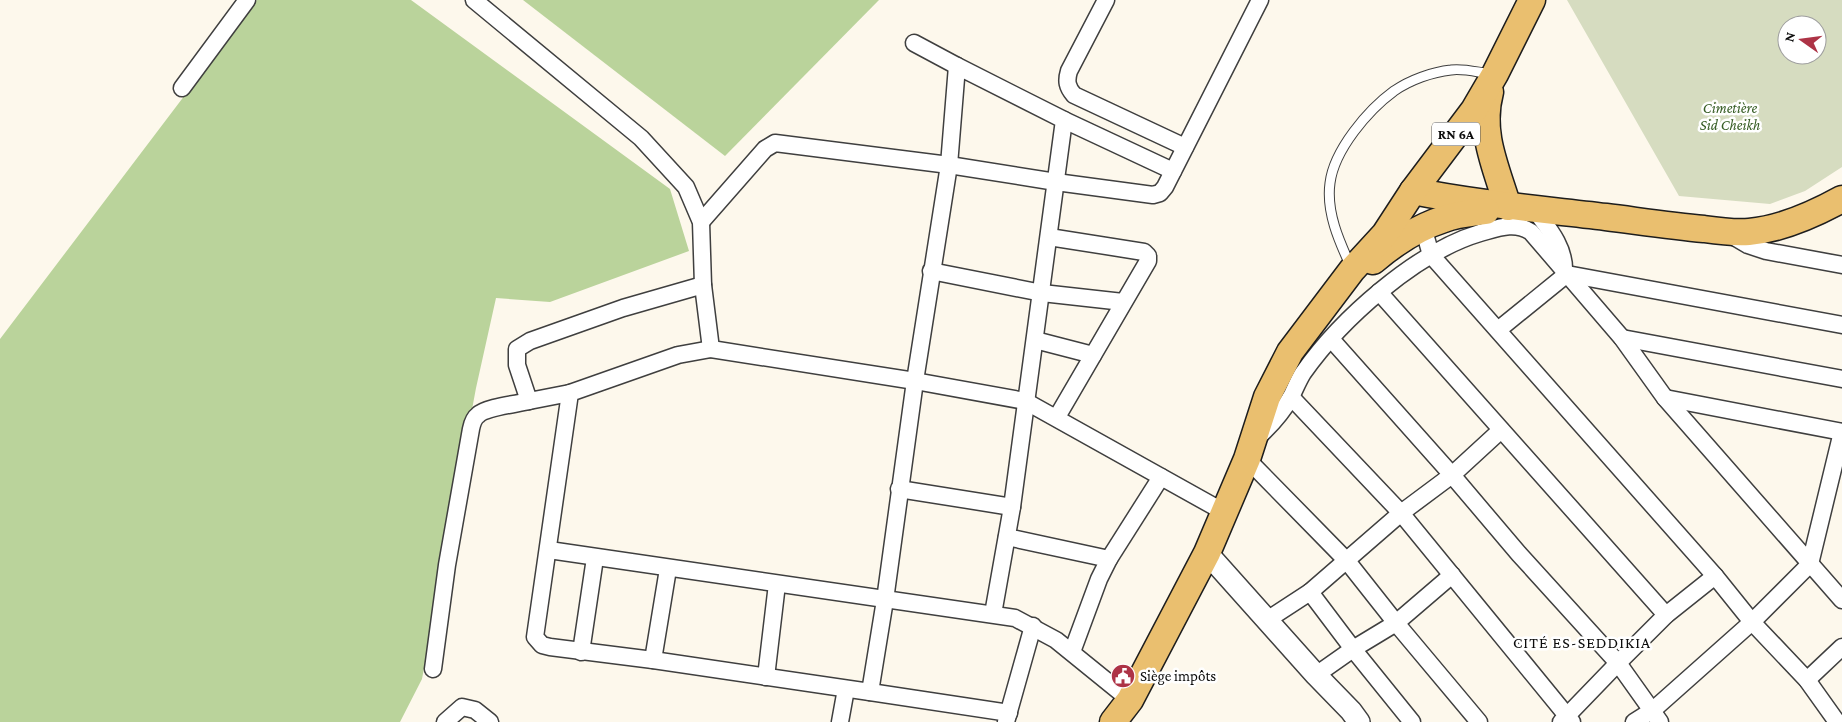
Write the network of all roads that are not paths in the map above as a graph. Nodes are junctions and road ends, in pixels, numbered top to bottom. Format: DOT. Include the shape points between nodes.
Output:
graph roads {
  1 [pos="248,0"];
  2 [pos="474,0"];
  3 [pos="1106,0"];
  4 [pos="1260,0"];
  5 [pos="1532,0"];
  6 [pos="914,43"];
  7 [pos="957,66"];
  8 [pos="1495,74"];
  9 [pos="182,88"];
  10 [pos="1064,120"];
  11 [pos="1185,147"];
  12 [pos="949,165"];
  13 [pos="1173,171"];
  14 [pos="1056,182"];
  15 [pos="1413,191"];
  16 [pos="1842,200"];
  17 [pos="1508,207"];
  18 [pos="1535,210"];
  19 [pos="701,222"];
  20 [pos="1424,227"];
  21 [pos="1725,231"];
  22 [pos="1049,236"];
  23 [pos="1431,255"];
  24 [pos="1842,265"];
  25 [pos="1352,270"];
  26 [pos="932,271"];
  27 [pos="1566,273"];
  28 [pos="703,285"];
  29 [pos="1379,292"];
  30 [pos="1042,293"];
  31 [pos="1331,298"];
  32 [pos="1123,302"];
  33 [pos="1842,325"];
  34 [pos="1498,330"];
  35 [pos="1622,338"];
  36 [pos="1331,339"];
  37 [pos="1034,340"];
  38 [pos="712,349"];
  39 [pos="1092,355"];
  40 [pos="1842,379"];
  41 [pos="915,381"];
  42 [pos="570,393"];
  43 [pos="1291,397"];
  44 [pos="1665,398"];
  45 [pos="1025,401"];
  46 [pos="529,402"];
  47 [pos="1057,417"];
  48 [pos="1501,430"];
  49 [pos="1842,432"];
  50 [pos="1249,451"];
  51 [pos="1452,475"];
  52 [pos="1161,477"];
  53 [pos="899,489"];
  54 [pos="1012,507"];
  55 [pos="1224,512"];
  56 [pos="1401,513"];
  57 [pos="1006,537"];
  58 [pos="549,550"];
  59 [pos="1207,553"];
  60 [pos="595,558"];
  61 [pos="1109,558"];
  62 [pos="1347,561"];
  63 [pos="1810,564"];
  64 [pos="668,569"];
  65 [pos="1452,574"];
  66 [pos="1715,576"];
  67 [pos="777,584"];
  68 [pos="1310,592"];
  69 [pos="885,600"];
  70 [pos="1842,600"];
  71 [pos="993,614"];
  72 [pos="1666,615"];
  73 [pos="1267,620"];
  74 [pos="1752,622"];
  75 [pos="1396,623"];
  76 [pos="1033,626"];
  77 [pos="1842,647"];
  78 [pos="1353,649"];
  79 [pos="581,652"];
  80 [pos="1072,652"];
  81 [pos="653,660"];
  82 [pos="1618,663"];
  83 [pos="433,669"];
  84 [pos="1316,675"];
  85 [pos="766,677"];
  86 [pos="1807,680"];
  87 [pos="846,689"];
  88 [pos="870,692"];
  89 [pos="1122,715"];
  90 [pos="1656,716"];
  91 [pos="1008,717"];
  92 [pos="1350,718"];
  93 [pos="1567,720"];
  94 [pos="445,722"];
  95 [pos="490,722"];
  96 [pos="840,722"];
  97 [pos="1412,722"];
  98 [pos="1479,722"];
  99 [pos="1634,722"];
  100 [pos="1837,722"];
  1 -- 9 [label="street"];
  2 -- 19 [label="street" via="641,138 686,187"];
  3 -- 11 [label="street" via="1069,71 1068,88 1074,94"];
  4 -- 11 [label="street"];
  5 -- 8 [label="main road, RN 6A"];
  6 -- 7 [label="street"];
  7 -- 10 [label="street"];
  7 -- 12 [label="street"];
  8 -- 15 [label="main road, RN 6A" via="1474,110"];
  8 -- 17 [label="main road" via="1485,125"];
  8 -- 25 [label="lane" via="1452,69 1417,79 1394,91 1352,134 1330,182 1330,202 1337,235"];
  10 -- 13 [label="street"];
  10 -- 14 [label="street"];
  11 -- 13 [label="street"];
  12 -- 14 [label="street"];
  12 -- 19 [label="street" via="775,144 765,149"];
  12 -- 26 [label="street"];
  13 -- 14 [label="street" via="1165,187 1153,195"];
  14 -- 22 [label="street"];
  15 -- 17 [label="main road"];
  15 -- 25 [label="main road, RN 6A" via="1385,234"];
  16 -- 21 [label="main road" via="1783,225 1748,232"];
  17 -- 18 [label="main road"];
  17 -- 20 [label="main road" via="1444,218"];
  18 -- 21 [label="main road"];
  18 -- 27 [label="street" via="1558,243"];
  19 -- 28 [label="street"];
  20 -- 23 [label="street"];
  20 -- 31 [label="main road" via="1382,253"];
  21 -- 24 [label="street" via="1766,251"];
  22 -- 30 [label="street"];
  22 -- 32 [label="street" via="1144,252 1148,261"];
  23 -- 27 [label="street" via="1469,236 1500,227 1519,226 1531,232"];
  23 -- 29 [label="street"];
  23 -- 34 [label="street"];
  25 -- 31 [label="main road, RN 6A"];
  26 -- 30 [label="street"];
  26 -- 41 [label="street"];
  27 -- 33 [label="street"];
  27 -- 34 [label="street"];
  27 -- 35 [label="street"];
  28 -- 38 [label="street"];
  28 -- 46 [label="street" via="623,308 521,345 517,349 517,365"];
  29 -- 36 [label="street"];
  29 -- 48 [label="street"];
  30 -- 32 [label="street"];
  30 -- 37 [label="street"];
  31 -- 50 [label="main road" via="1290,352 1267,397"];
  32 -- 39 [label="street"];
  34 -- 66 [label="street"];
  35 -- 40 [label="street"];
  35 -- 44 [label="street"];
  36 -- 43 [label="street" via="1304,372"];
  36 -- 51 [label="street"];
  37 -- 39 [label="street"];
  37 -- 45 [label="street"];
  38 -- 41 [label="street"];
  38 -- 42 [label="street" via="668,358"];
  39 -- 47 [label="street"];
  41 -- 45 [label="street"];
  41 -- 53 [label="street"];
  42 -- 46 [label="street"];
  42 -- 58 [label="street"];
  43 -- 50 [label="street"];
  43 -- 56 [label="street"];
  44 -- 49 [label="street"];
  44 -- 63 [label="street"];
  45 -- 47 [label="street"];
  45 -- 54 [label="street"];
  46 -- 83 [label="street" via="485,410 474,419"];
  47 -- 52 [label="street"];
  48 -- 51 [label="street"];
  48 -- 72 [label="street"];
  49 -- 63 [label="street"];
  50 -- 55 [label="main road"];
  50 -- 62 [label="street"];
  51 -- 56 [label="street"];
  51 -- 82 [label="street"];
  52 -- 55 [label="street"];
  52 -- 61 [label="street"];
  53 -- 54 [label="street"];
  53 -- 69 [label="street"];
  54 -- 57 [label="street"];
  55 -- 59 [label="main road"];
  56 -- 62 [label="street"];
  56 -- 65 [label="street"];
  57 -- 61 [label="street"];
  57 -- 71 [label="street"];
  58 -- 60 [label="street"];
  58 -- 79 [label="street" via="535,637 542,645"];
  59 -- 73 [label="street"];
  59 -- 89 [label="main road"];
  60 -- 64 [label="street"];
  60 -- 79 [label="street"];
  61 -- 80 [label="street"];
  62 -- 68 [label="street"];
  62 -- 75 [label="street"];
  63 -- 70 [label="street"];
  63 -- 74 [label="street"];
  64 -- 67 [label="street"];
  64 -- 81 [label="street"];
  65 -- 75 [label="street"];
  65 -- 93 [label="street"];
  66 -- 72 [label="street"];
  66 -- 74 [label="street"];
  67 -- 69 [label="street"];
  67 -- 85 [label="street"];
  68 -- 73 [label="street"];
  68 -- 78 [label="street"];
  69 -- 71 [label="street"];
  69 -- 88 [label="street"];
  71 -- 76 [label="street"];
  72 -- 82 [label="street"];
  73 -- 84 [label="street"];
  74 -- 86 [label="street"];
  74 -- 90 [label="street"];
  75 -- 78 [label="street"];
  75 -- 98 [label="street"];
  76 -- 80 [label="street"];
  76 -- 91 [label="street"];
  77 -- 86 [label="street"];
  78 -- 84 [label="street"];
  78 -- 97 [label="street"];
  79 -- 81 [label="street"];
  80 -- 89 [label="street"];
  81 -- 85 [label="street"];
  82 -- 90 [label="street"];
  82 -- 93 [label="street"];
  84 -- 92 [label="street"];
  85 -- 87 [label="street"];
  86 -- 100 [label="street"];
  87 -- 88 [label="street"];
  87 -- 96 [label="street"];
  88 -- 91 [label="street"];
  90 -- 99 [label="street"];
  94 -- 95 [label="street" via="462,707 475,710"];
}
